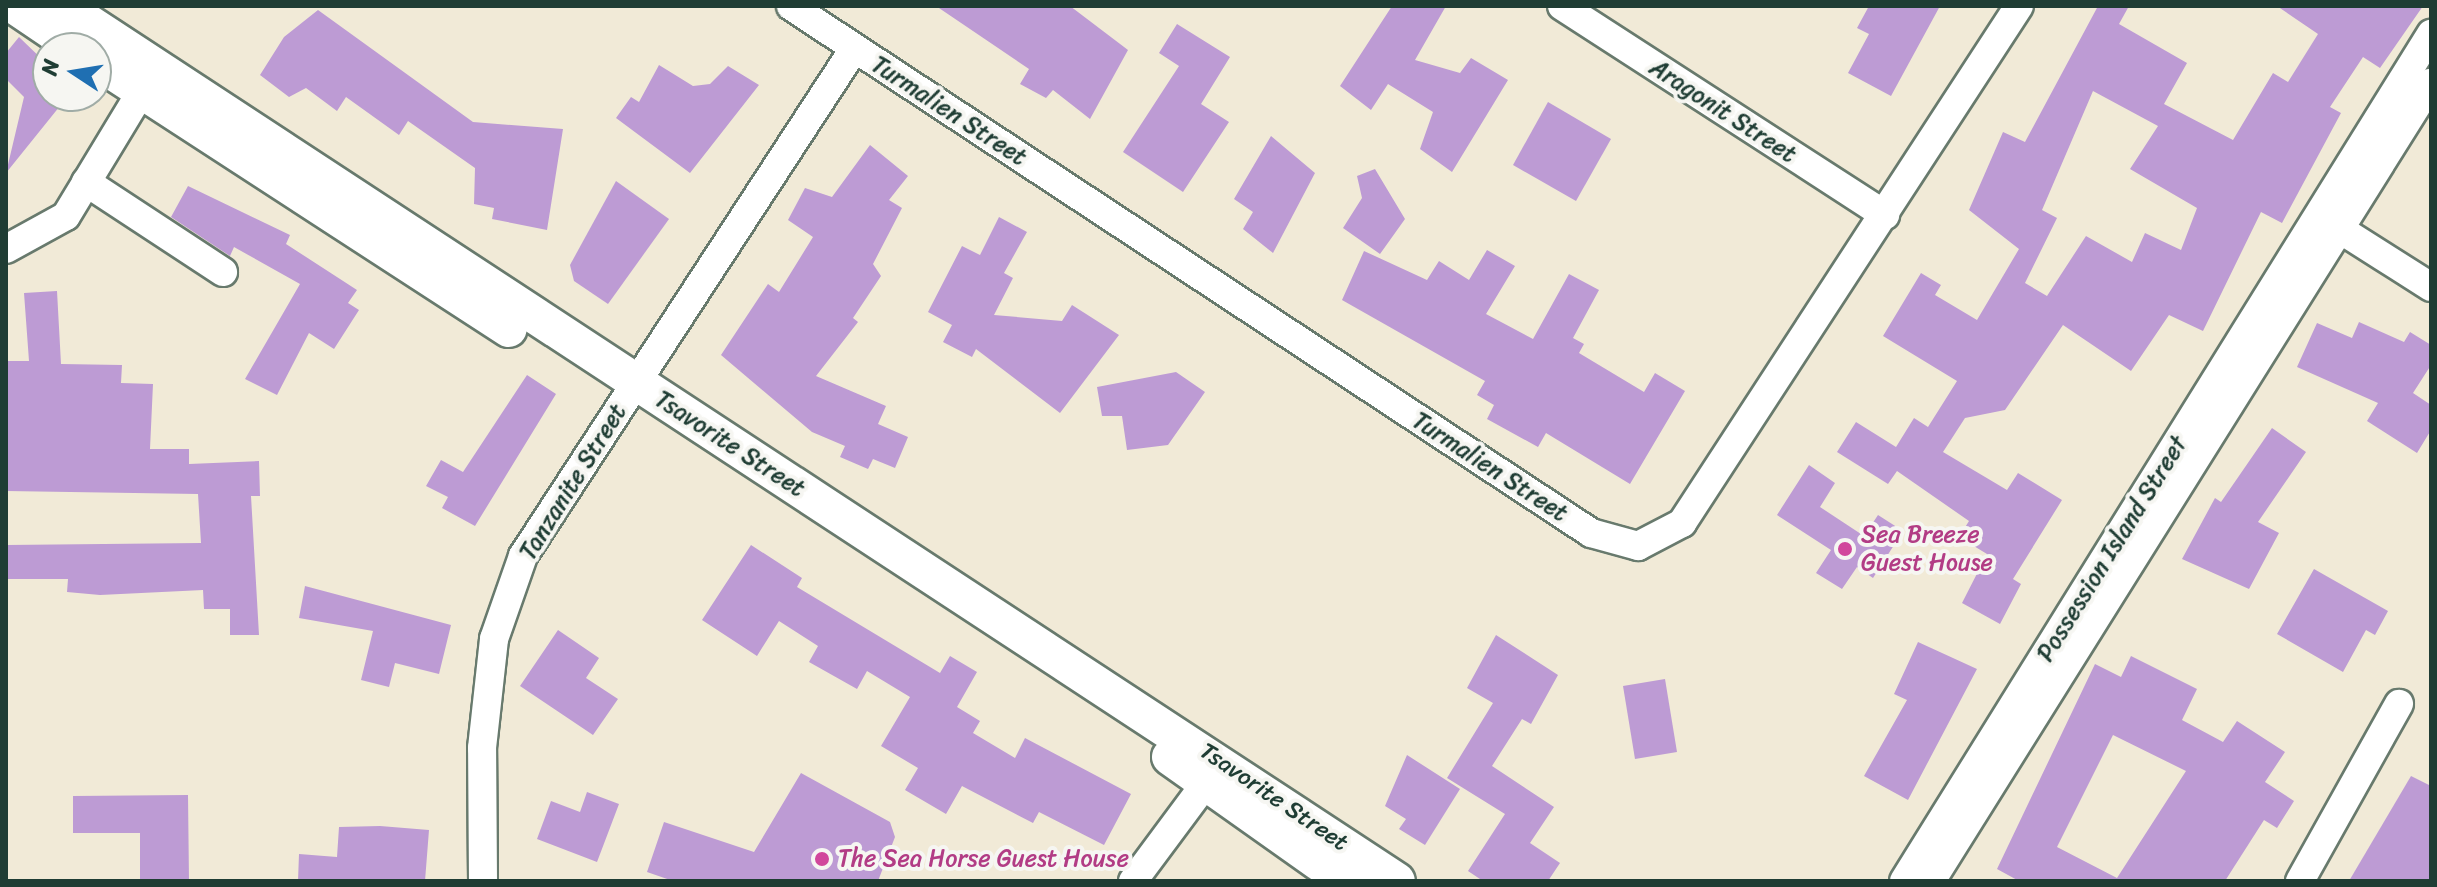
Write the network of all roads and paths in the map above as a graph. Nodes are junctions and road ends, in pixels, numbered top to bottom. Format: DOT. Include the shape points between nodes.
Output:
graph roads {
  1 [pos="15,6"];
  2 [pos="63,6"];
  3 [pos="791,6"];
  4 [pos="1562,6"];
  5 [pos="2019,6"];
  6 [pos="53,32"];
  7 [pos="2431,34"];
  8 [pos="854,49"];
  9 [pos="112,67"];
  10 [pos="148,80"];
  11 [pos="2431,83"];
  12 [pos="86,182"];
  13 [pos="1885,215"];
  14 [pos="2330,223"];
  15 [pos="6,249"];
  16 [pos="223,272"];
  17 [pos="2431,287"];
  18 [pos="630,393"];
  19 [pos="2399,704"];
  20 [pos="1215,771"];
  21 [pos="483,881"];
  22 [pos="1133,881"];
  23 [pos="1345,881"];
  24 [pos="1397,881"];
  25 [pos="1904,881"];
  26 [pos="1931,881"];
  27 [pos="2300,881"];
  1 -- 6 [label="street"];
  2 -- 10 [label="street, Tsavorite Street"];
  3 -- 8 [label="street, Turmalien Street"];
  4 -- 13 [label="street, Aragonit Street"];
  5 -- 13 [label="street, Turmalien Street"];
  7 -- 14 [label="street"];
  8 -- 13 [label="street, Turmalien Street" via="1591,533 1626,545 1652,543 1682,523"];
  8 -- 18 [label="street, Tanzanite Street"];
  9 -- 10 [label="street, Tsavorite Street"];
  10 -- 12 [label="street"];
  10 -- 18 [label="street, Tsavorite Street"];
  11 -- 14 [label="street"];
  12 -- 15 [label="street" via="66,216"];
  12 -- 16 [label="street"];
  14 -- 17 [label="street"];
  14 -- 25 [label="street, Possession Island Street"];
  14 -- 26 [label="street, Possession Island Street"];
  18 -- 20 [label="street, Tsavorite Street"];
  18 -- 21 [label="street, Tanzanite Street" via="523,556 494,639 482,748"];
  19 -- 27 [label="street"];
  20 -- 22 [label="street"];
  20 -- 23 [label="street, Tsavorite Street"];
  20 -- 24 [label="street, Tsavorite Street"];
}
